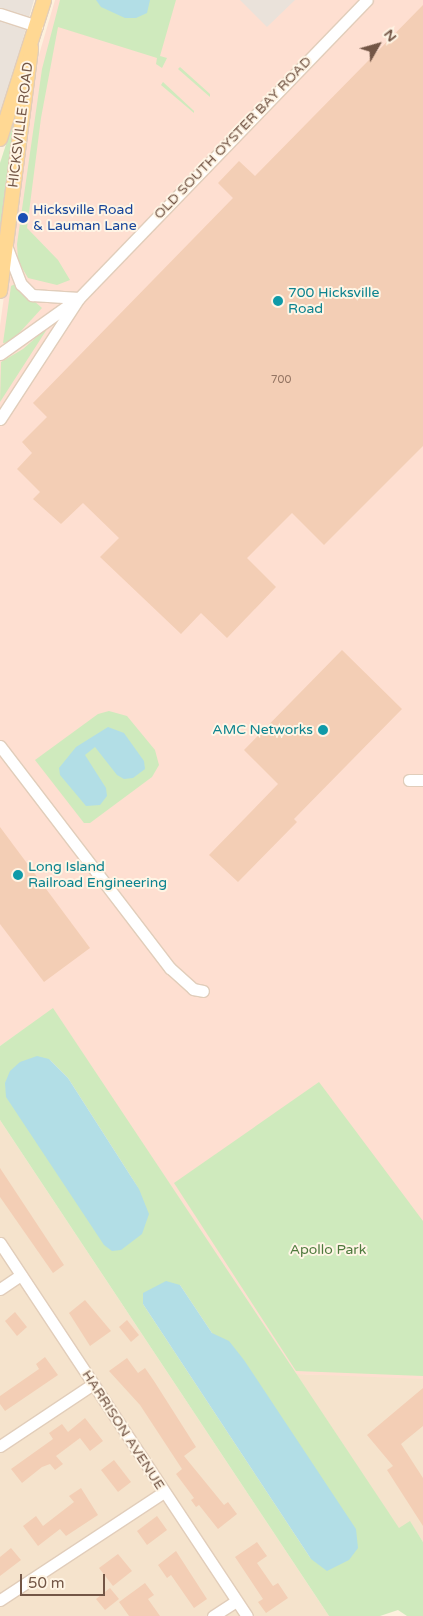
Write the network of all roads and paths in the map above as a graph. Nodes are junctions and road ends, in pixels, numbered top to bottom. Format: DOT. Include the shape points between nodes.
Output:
graph roads {
  1 [pos="44,0"];
  2 [pos="367,0"];
  3 [pos="0,14"];
  4 [pos="37,26"];
  5 [pos="31,48"];
  6 [pos="0,139"];
  7 [pos="6,244"];
  8 [pos="0,291"];
  9 [pos="79,298"];
  10 [pos="0,354"];
  11 [pos="0,419"];
  12 [pos="0,746"];
  13 [pos="409,780"];
  14 [pos="423,780"];
  15 [pos="203,992"];
  16 [pos="0,1243"];
  17 [pos="21,1275"];
  18 [pos="0,1289"];
  19 [pos="93,1384"];
  20 [pos="0,1446"];
  21 [pos="164,1492"];
  22 [pos="0,1600"];
  23 [pos="236,1601"];
  24 [pos="213,1616"];
  25 [pos="247,1616"];
  1 -- 4 [label="main road"];
  2 -- 9 [label="street, OLD SOUTH OYSTER BAY ROAD"];
  3 -- 4 [label="street"];
  4 -- 5 [label="main road"];
  5 -- 6 [label="main road"];
  5 -- 7 [label="main road, HICKSVILLE ROAD"];
  7 -- 8 [label="main road, HICKSVILLE ROAD"];
  7 -- 9 [label="street" via="13,269 21,284 32,294"];
  9 -- 10 [label="street, OLD SOUTH OYSTER BAY ROAD"];
  9 -- 11 [label="street, OLD SOUTH OYSTER BAY ROAD"];
  12 -- 15 [label="street" via="170,968 193,989"];
  13 -- 14 [label="street"];
  16 -- 17 [label="street, HARRISON AVENUE"];
  17 -- 18 [label="street"];
  17 -- 19 [label="street, HARRISON AVENUE"];
  19 -- 20 [label="street"];
  19 -- 21 [label="street, HARRISON AVENUE"];
  21 -- 22 [label="street"];
  21 -- 23 [label="street, HARRISON AVENUE"];
  23 -- 24 [label="street"];
  23 -- 25 [label="street, HARRISON AVENUE"];
}
